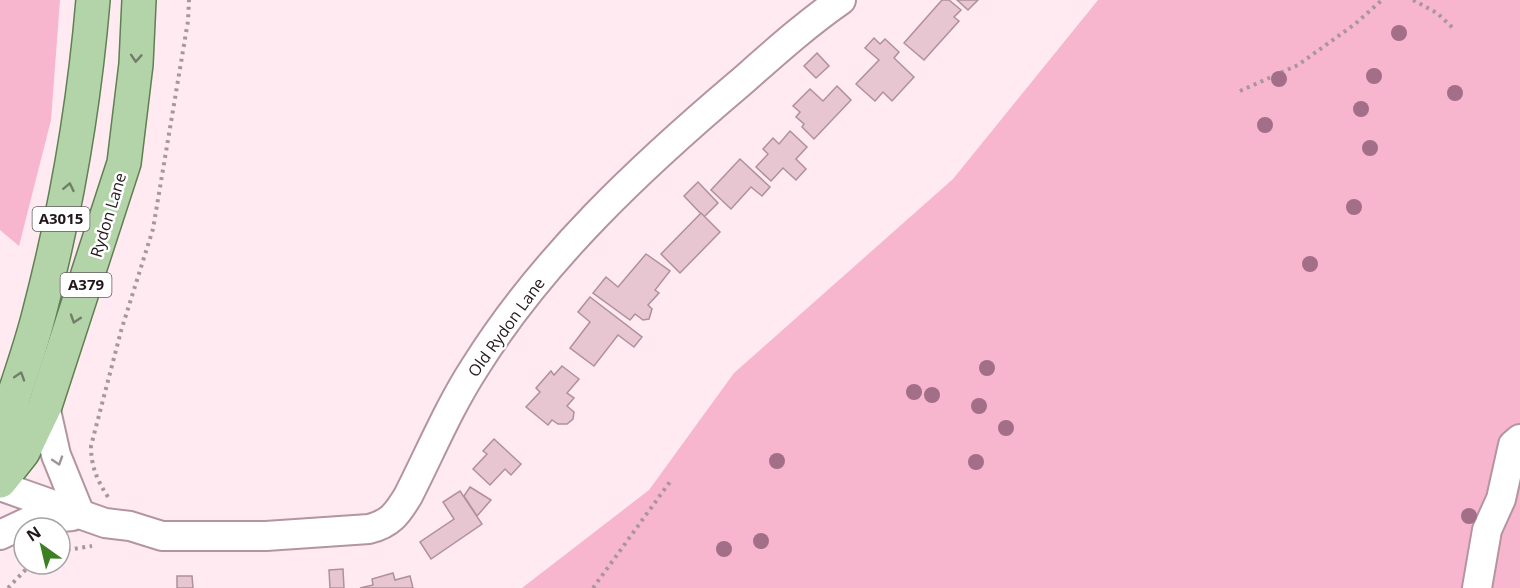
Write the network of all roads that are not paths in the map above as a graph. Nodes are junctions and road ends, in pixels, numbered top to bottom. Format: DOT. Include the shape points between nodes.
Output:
graph roads {
  1 [pos="93,0"];
  2 [pos="139,0"];
  3 [pos="841,0"];
  4 [pos="45,406"];
  5 [pos="1520,438"];
  6 [pos="0,451"];
  7 [pos="0,481"];
  8 [pos="0,486"];
  9 [pos="93,519"];
  10 [pos="0,535"];
  11 [pos="1477,588"];
  6 -- 1 [label="main road, A3015, one-way" via="2,432 39,316 70,183 87,79"];
  2 -- 4 [label="main road, Rydon Lane / A379, one-way" via="124,163"];
  3 -- 9 [label="street, Old Rydon Lane" via="808,23 648,165 524,297 475,367 408,496 396,516 384,526 266,536 162,536"];
  4 -- 7 [label="main road, Rydon Lane / A379" via="23,452"];
  4 -- 9 [label="street, one-way" via="56,455"];
  5 -- 11 [label="street" via="1513,445 1501,499 1487,531"];
  8 -- 9 [label="street, Old Rydon Lane"];
  9 -- 10 [label="street, Old Rydon Lane" via="32,520"];
}
